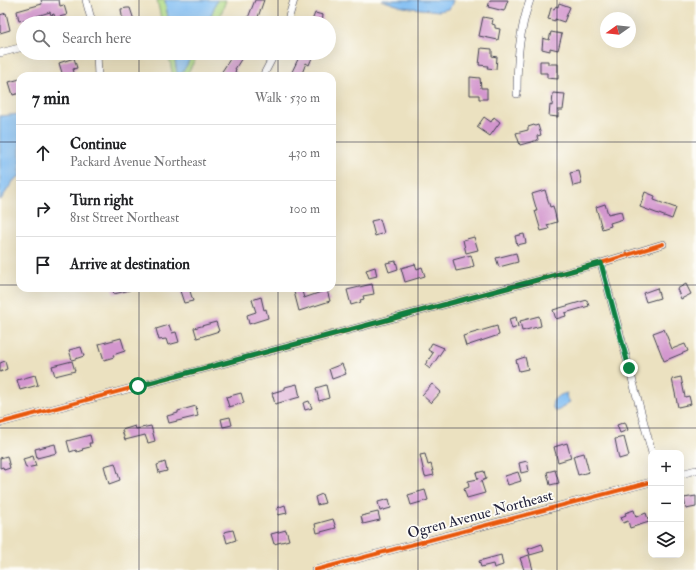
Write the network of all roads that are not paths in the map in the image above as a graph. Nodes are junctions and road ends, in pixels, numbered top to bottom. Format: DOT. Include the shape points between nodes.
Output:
graph roads {
  1 [pos="86,0"];
  2 [pos="294,0"];
  3 [pos="530,0"];
  4 [pos="90,16"];
  5 [pos="290,16"];
  6 [pos="16,49"];
  7 [pos="0,53"];
  8 [pos="98,60"];
  9 [pos="272,60"];
  10 [pos="98,72"];
  11 [pos="266,72"];
  12 [pos="518,94"];
  13 [pos="663,244"];
  14 [pos="601,263"];
  15 [pos="0,423"];
  16 [pos="651,450"];
  17 [pos="696,470"];
  18 [pos="684,473"];
  19 [pos="648,483"];
  20 [pos="316,570"];
  1 -- 4 [label="street"];
  2 -- 5 [label="street"];
  3 -- 12 [label="street" via="520,37"];
  6 -- 7 [label="street"];
  8 -- 10 [label="street"];
  9 -- 11 [label="street"];
  13 -- 14 [label="street"];
  14 -- 15 [label="street"];
  14 -- 16 [label="street"];
  17 -- 18 [label="street"];
  19 -- 20 [label="street, Ogren Avenue Northeast"];
}
